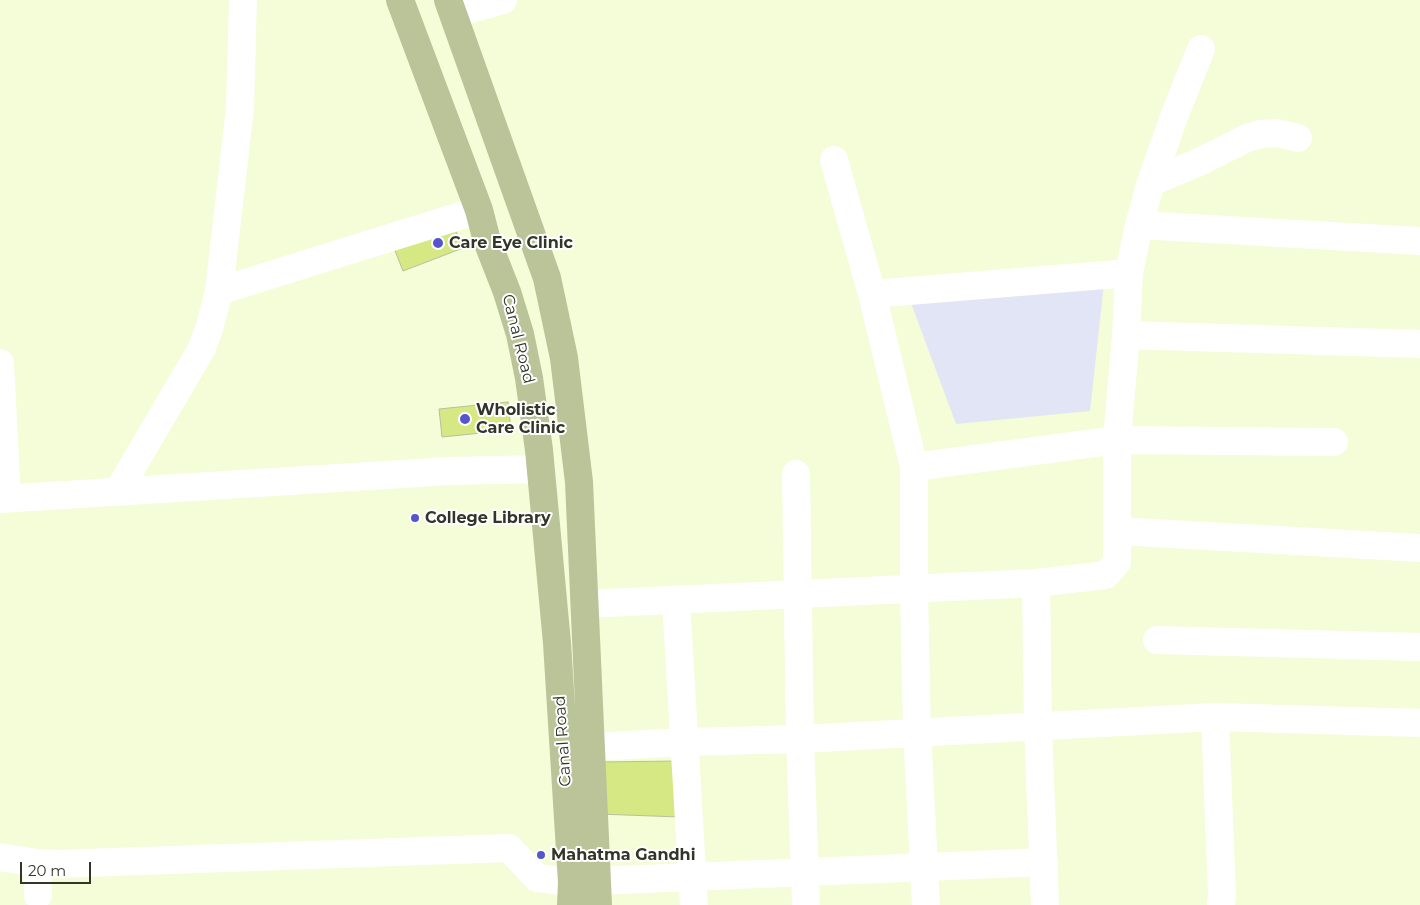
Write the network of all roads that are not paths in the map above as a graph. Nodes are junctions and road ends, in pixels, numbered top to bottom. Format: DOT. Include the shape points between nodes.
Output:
graph roads {
  1 [pos="243,0"];
  2 [pos="400,0"];
  3 [pos="496,1"];
  4 [pos="450,7"];
  5 [pos="1201,49"];
  6 [pos="1298,138"];
  7 [pos="834,160"];
  8 [pos="1151,182"];
  9 [pos="479,210"];
  10 [pos="1139,225"];
  11 [pos="1420,241"];
  12 [pos="1129,273"];
  13 [pos="219,291"];
  14 [pos="872,294"];
  15 [pos="1126,336"];
  16 [pos="1420,344"];
  17 [pos="0,363"];
  18 [pos="1117,440"];
  19 [pos="1334,442"];
  20 [pos="914,467"];
  21 [pos="541,469"];
  22 [pos="796,474"];
  23 [pos="118,491"];
  24 [pos="4,499"];
  25 [pos="1118,531"];
  26 [pos="1420,548"];
  27 [pos="1036,583"];
  28 [pos="914,589"];
  29 [pos="797,594"];
  30 [pos="676,600"];
  31 [pos="585,604"];
  32 [pos="1157,640"];
  33 [pos="1420,647"];
  34 [pos="1215,717"];
  35 [pos="1420,723"];
  36 [pos="1038,727"];
  37 [pos="917,732"];
  38 [pos="800,739"];
  39 [pos="684,742"];
  40 [pos="590,747"];
  41 [pos="12,858"];
  42 [pos="1044,862"];
  43 [pos="924,866"];
  44 [pos="804,871"];
  45 [pos="693,878"];
  46 [pos="585,894"];
  47 [pos="38,895"];
  48 [pos="694,905"];
  49 [pos="806,905"];
  50 [pos="926,905"];
  51 [pos="1045,905"];
  52 [pos="1221,905"];
  1 -- 13 [label="street" via="240,108"];
  2 -- 9 [label="main road, Canal Road"];
  3 -- 4 [label="street"];
  4 -- 31 [label="main road, Canal Road" via="555,308 579,482"];
  5 -- 8 [label="street"];
  6 -- 8 [label="street" via="1277,133 1260,134"];
  7 -- 14 [label="street"];
  8 -- 10 [label="street"];
  9 -- 13 [label="street"];
  9 -- 21 [label="main road, Canal Road" via="520,334"];
  10 -- 11 [label="street"];
  10 -- 12 [label="street"];
  12 -- 14 [label="street"];
  12 -- 15 [label="street"];
  13 -- 23 [label="street" via="201,350"];
  14 -- 20 [label="street"];
  15 -- 16 [label="street"];
  15 -- 18 [label="street"];
  17 -- 24 [label="street"];
  18 -- 19 [label="street"];
  18 -- 20 [label="street"];
  18 -- 25 [label="street"];
  20 -- 28 [label="street"];
  21 -- 23 [label="street" via="450,471"];
  21 -- 46 [label="main road, Canal Road"];
  22 -- 29 [label="street"];
  23 -- 24 [label="street"];
  25 -- 26 [label="street"];
  25 -- 27 [label="street" via="1117,562 1106,576"];
  27 -- 28 [label="street"];
  27 -- 36 [label="street"];
  28 -- 29 [label="street"];
  28 -- 37 [label="street"];
  29 -- 30 [label="street"];
  29 -- 38 [label="street"];
  30 -- 31 [label="street"];
  30 -- 39 [label="street"];
  31 -- 40 [label="main road, Canal Road"];
  32 -- 33 [label="street"];
  34 -- 35 [label="street"];
  34 -- 36 [label="street"];
  34 -- 52 [label="street"];
  36 -- 37 [label="street"];
  36 -- 42 [label="street"];
  37 -- 38 [label="street"];
  37 -- 43 [label="street"];
  38 -- 39 [label="street"];
  38 -- 44 [label="street"];
  39 -- 40 [label="street"];
  39 -- 45 [label="street"];
  40 -- 46 [label="main road, Canal Road"];
  41 -- 46 [label="street" via="509,848 537,878"];
  41 -- 47 [label="street"];
  42 -- 43 [label="street"];
  42 -- 51 [label="street"];
  43 -- 44 [label="street"];
  43 -- 50 [label="street"];
  44 -- 45 [label="street"];
  44 -- 49 [label="street"];
  45 -- 46 [label="street"];
  45 -- 48 [label="street"];
}
